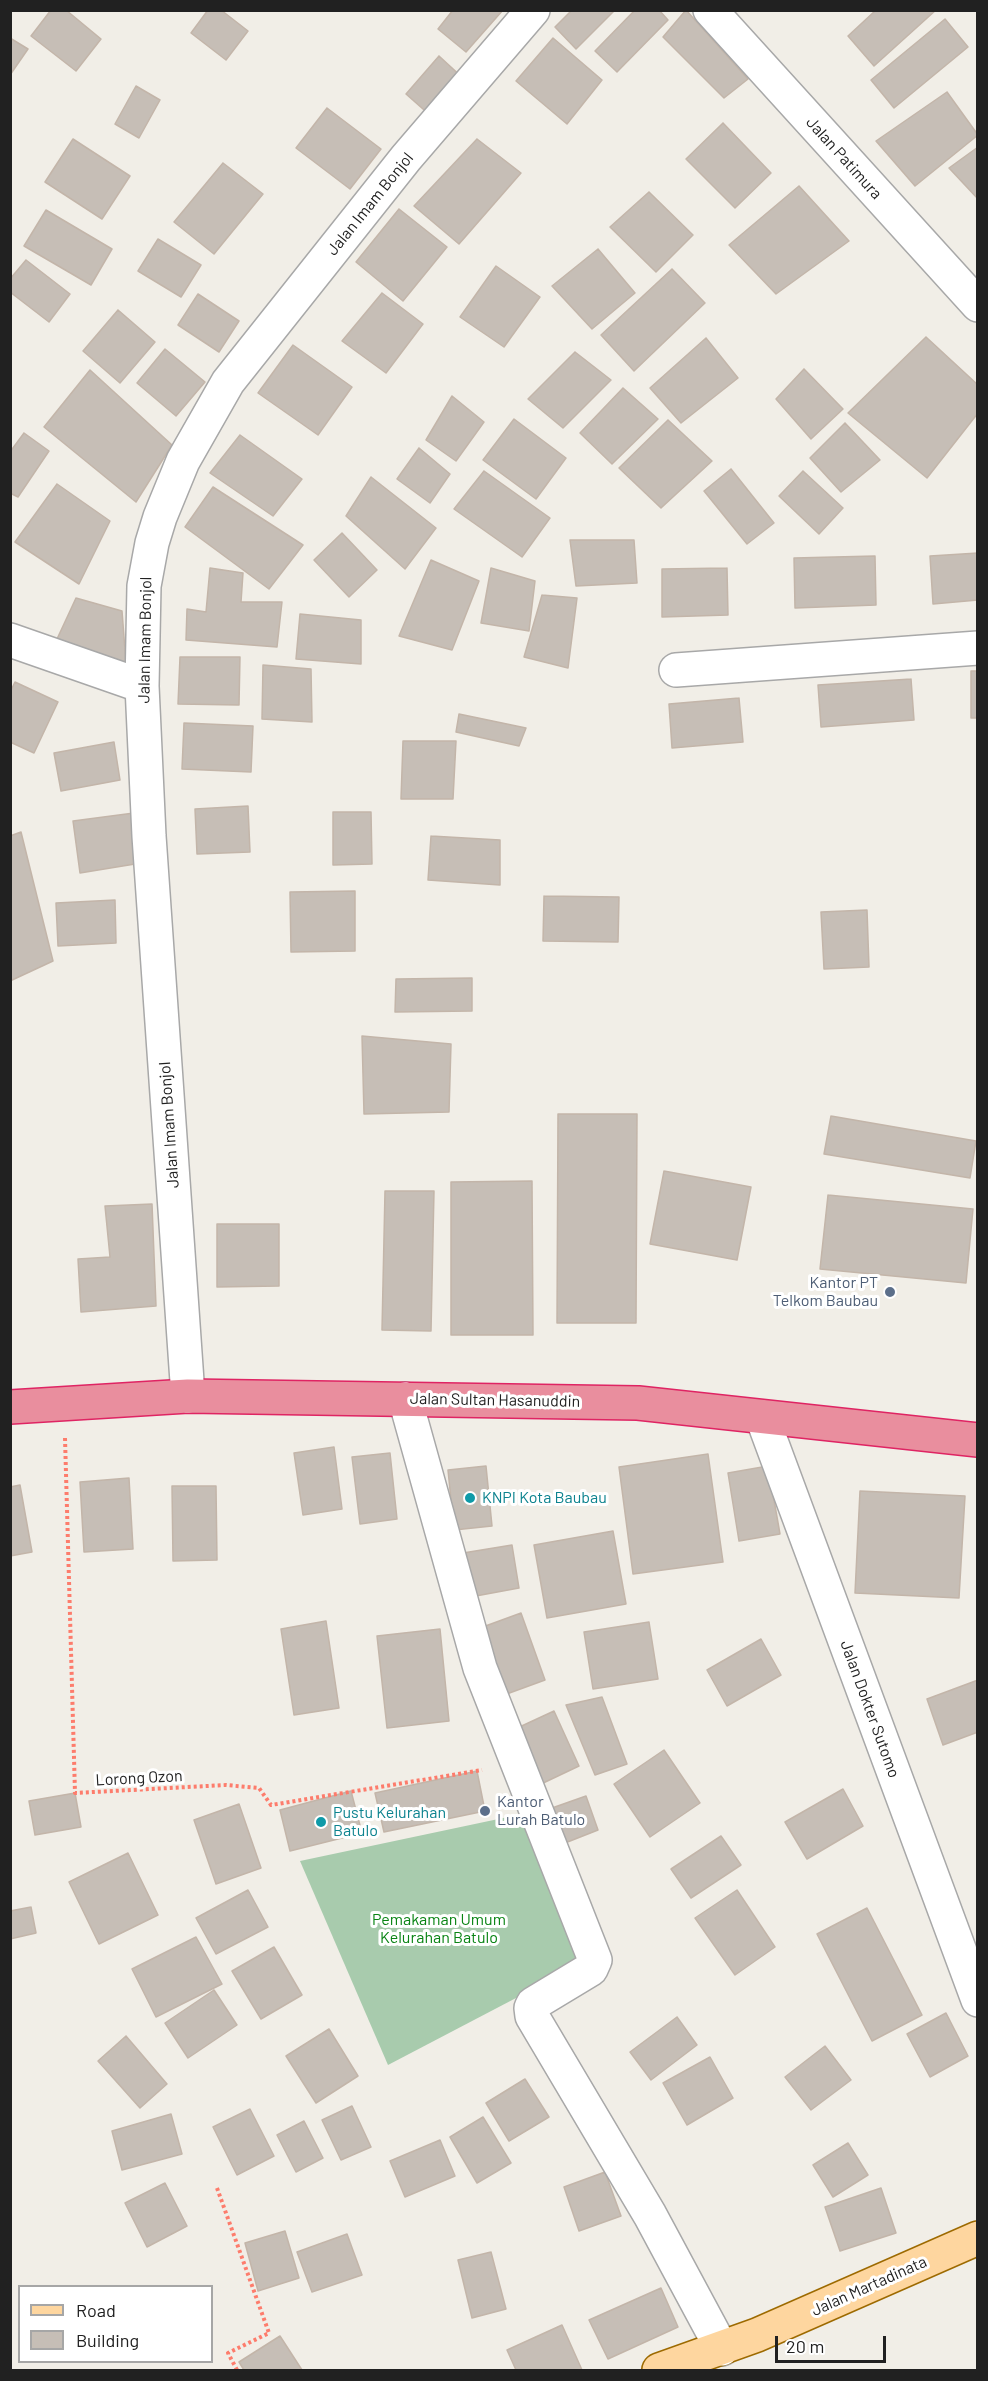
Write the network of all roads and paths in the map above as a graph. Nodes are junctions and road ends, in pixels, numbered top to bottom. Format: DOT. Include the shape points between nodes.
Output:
graph roads {
  1 [pos="533,10"];
  2 [pos="710,10"];
  3 [pos="978,306"];
  4 [pos="10,640"];
  5 [pos="978,648"];
  6 [pos="676,670"];
  7 [pos="142,686"];
  8 [pos="188,1396"];
  9 [pos="405,1399"];
  10 [pos="64,1404"];
  11 [pos="10,1407"];
  12 [pos="762,1417"];
  13 [pos="978,1440"];
  14 [pos="487,1769"];
  15 [pos="978,2000"];
  16 [pos="217,2188"];
  17 [pos="978,2238"];
  18 [pos="722,2349"];
  19 [pos="237,2370"];
  20 [pos="660,2370"];
  1 -- 7 [label="street, Jalan Imam Bonjol" via="406,158 228,382 183,461 152,543 144,586"];
  2 -- 3 [label="street, Jalan Patimura"];
  4 -- 7 [label="street"];
  5 -- 6 [label="street"];
  7 -- 8 [label="street, Jalan Imam Bonjol"];
  8 -- 9 [label="highway, Jalan Sultan Hasanuddin"];
  8 -- 10 [label="highway, Jalan Sultan Hasanuddin"];
  9 -- 12 [label="highway, Jalan Sultan Hasanuddin" via="638,1403"];
  9 -- 18 [label="street" via="480,1668 595,1960 584,1974 533,2004 532,2016 650,2215"];
  10 -- 11 [label="highway, Jalan Sultan Hasanuddin"];
  10 -- 14 [label="path, Lorong Ozon" via="75,1793 226,1785 259,1788 271,1805"];
  12 -- 13 [label="highway, Jalan Sultan Hasanuddin"];
  12 -- 15 [label="street, Jalan Dokter Sutomo"];
  16 -- 19 [label="path" via="269,2333 228,2353"];
  17 -- 18 [label="main road, Jalan Martadinata"];
  18 -- 20 [label="main road, Jalan Martadinata"];
}
